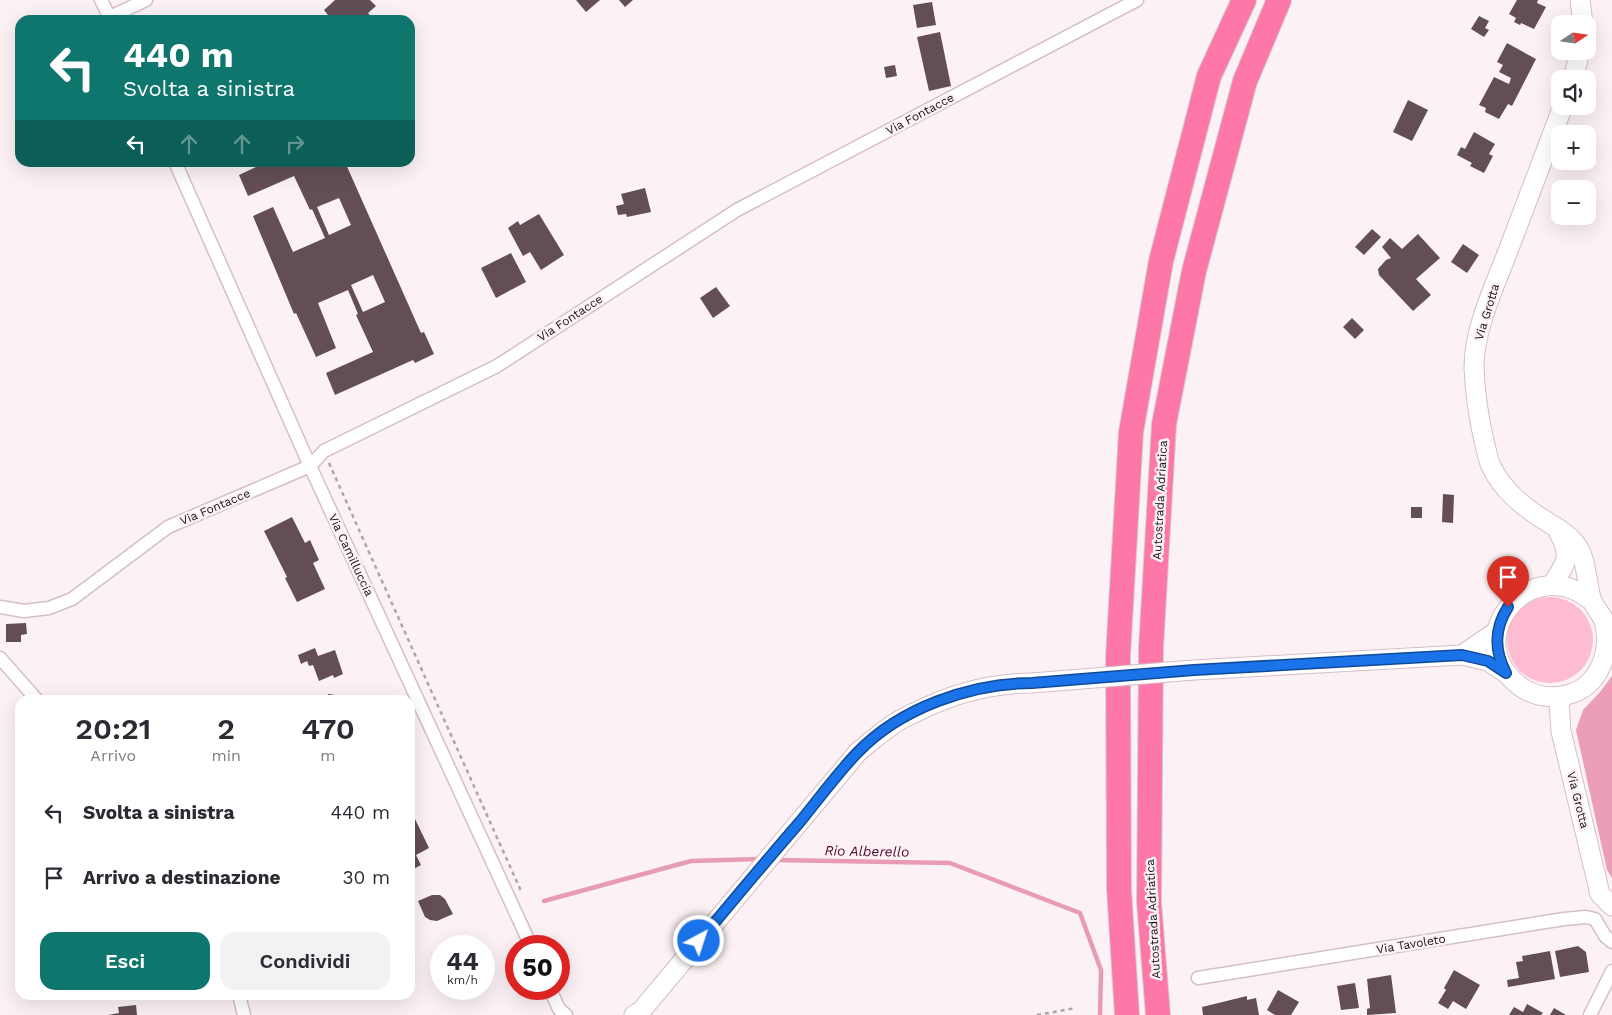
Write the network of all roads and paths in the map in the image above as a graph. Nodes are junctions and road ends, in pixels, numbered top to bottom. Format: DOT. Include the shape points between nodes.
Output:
graph roads {
  1 [pos="101,0"];
  2 [pos="146,0"];
  3 [pos="1137,0"];
  4 [pos="1244,0"];
  5 [pos="1279,0"];
  6 [pos="1580,0"];
  7 [pos="109,15"];
  8 [pos="118,15"];
  9 [pos="1581,15"];
  10 [pos="1560,115"];
  11 [pos="177,167"];
  12 [pos="324,451"];
  13 [pos="310,466"];
  14 [pos="1556,527"];
  15 [pos="1552,585"];
  16 [pos="1592,601"];
  17 [pos="0,607"];
  18 [pos="1608,620"];
  19 [pos="1498,631"];
  20 [pos="1610,650"];
  21 [pos="1462,655"];
  22 [pos="0,658"];
  23 [pos="1506,673"];
  24 [pos="1532,693"];
  25 [pos="33,695"];
  26 [pos="1564,696"];
  27 [pos="1561,731"];
  28 [pos="1596,869"];
  29 [pos="1612,886"];
  30 [pos="522,893"];
  31 [pos="1612,906"];
  32 [pos="526,935"];
  33 [pos="1612,942"];
  34 [pos="1611,976"];
  35 [pos="1198,978"];
  36 [pos="240,1000"];
  37 [pos="555,1000"];
  38 [pos="1076,1008"];
  39 [pos="561,1013"];
  40 [pos="638,1014"];
  41 [pos="244,1015"];
  42 [pos="1038,1015"];
  43 [pos="1127,1015"];
  44 [pos="1158,1015"];
  45 [pos="1590,1015"];
  1 -- 7 [label="street"];
  2 -- 8 [label="street"];
  3 -- 12 [label="street, Via Fontacce" via="737,210 497,366"];
  4 -- 43 [label="highway" via="1209,76 1161,261 1131,432 1118,656 1120,889"];
  5 -- 44 [label="highway, Autostrada Adriatica" via="1245,80 1194,271 1164,424 1151,648 1149,902"];
  6 -- 9 [label="main road"];
  10 -- 14 [label="main road, Via Grotta" via="1479,330 1474,366 1479,421 1490,465 1516,501"];
  11 -- 13 [label="street, Via Camilluccia"];
  12 -- 13 [label="street, Via Fontacce"];
  12 -- 30 [label="path"];
  13 -- 17 [label="street, Via Fontacce" via="168,527 72,599 49,608 24,611"];
  13 -- 32 [label="street, Via Camilluccia"];
  14 -- 15 [label="main road" via="1567,552 1564,566"];
  14 -- 16 [label="main road, Via Grotta" via="1575,542 1584,562"];
  15 -- 16 [label="main road" via="1577,591"];
  15 -- 19 [label="main road" via="1532,589 1515,600 1503,615"];
  16 -- 18 [label="main road"];
  18 -- 20 [label="main road"];
  19 -- 21 [label="main road"];
  19 -- 23 [label="main road" via="1498,652"];
  20 -- 26 [label="main road" via="1599,672 1584,688"];
  21 -- 23 [label="main road" via="1488,661"];
  21 -- 40 [label="main road, bridge" via="1014,683 976,689 928,706 892,725 858,752"];
  22 -- 25 [label="street"];
  23 -- 24 [label="main road"];
  24 -- 26 [label="main road"];
  24 -- 27 [label="main road, Via Grotta" via="1544,704"];
  26 -- 27 [label="main road, Via Grotta" via="1560,704"];
  27 -- 28 [label="main road, Via Grotta"];
  28 -- 29 [label="main road, Via Grotta"];
  28 -- 31 [label="main road, Via Grotta" via="1600,894"];
  33 -- 35 [label="street, Via Tavoleto" via="1594,919 1564,918"];
  34 -- 45 [label="street"];
  36 -- 41 [label="street"];
  37 -- 39 [label="street"];
  38 -- 42 [label="path"];
}
